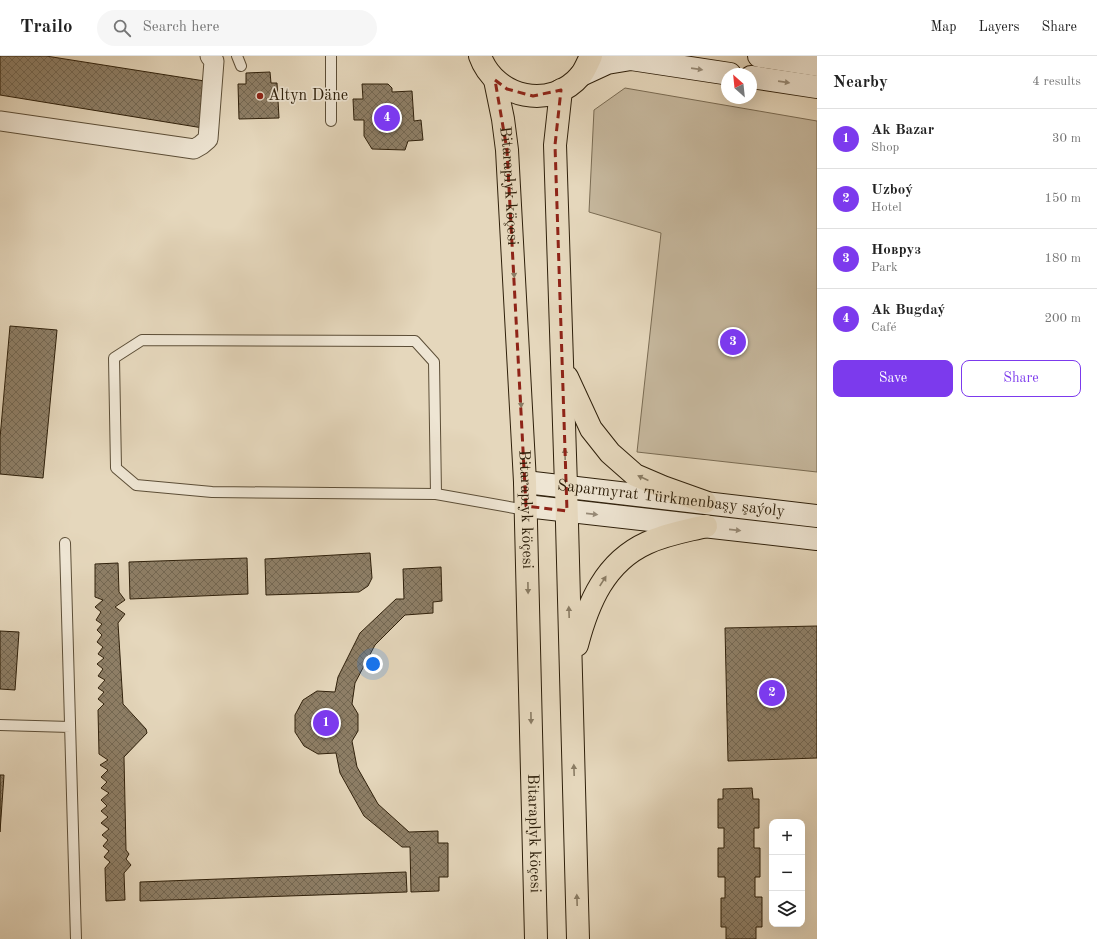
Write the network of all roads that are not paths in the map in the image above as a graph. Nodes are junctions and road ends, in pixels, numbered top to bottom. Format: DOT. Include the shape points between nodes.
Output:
graph roads {
  1 [pos="210,56"];
  2 [pos="237,56"];
  3 [pos="331,56"];
  4 [pos="479,56"];
  5 [pos="760,56"];
  6 [pos="586,65"];
  7 [pos="817,65"];
  8 [pos="241,66"];
  9 [pos="721,73"];
  10 [pos="757,78"];
  11 [pos="495,80"];
  12 [pos="817,87"];
  13 [pos="561,90"];
  14 [pos="0,121"];
  15 [pos="331,122"];
  16 [pos="562,364"];
  17 [pos="526,482"];
  18 [pos="566,486"];
  19 [pos="436,494"];
  20 [pos="705,502"];
  21 [pos="526,508"];
  22 [pos="567,511"];
  23 [pos="817,516"];
  24 [pos="706,526"];
  25 [pos="817,539"];
  26 [pos="65,542"];
  27 [pos="571,670"];
  28 [pos="0,725"];
  29 [pos="70,727"];
  30 [pos="76,939"];
  31 [pos="536,939"];
  32 [pos="578,939"];
  1 -- 14 [label="street" via="214,61 208,139 194,149"];
  2 -- 8 [label="lane"];
  3 -- 15 [label="lane"];
  4 -- 11 [label="highway"];
  5 -- 7 [label="main road"];
  6 -- 9 [label="main road, one-way" via="631,59"];
  6 -- 13 [label="highway" via="572,84"];
  10 -- 12 [label="main road, one-way"];
  11 -- 13 [label="highway" via="507,89 526,95 548,95"];
  11 -- 17 [label="highway, Bitaraplyk köçesi, one-way" via="507,150"];
  13 -- 16 [label="highway" via="555,145"];
  18 -- 16 [label="highway, one-way"];
  20 -- 16 [label="highway, one-way" via="663,488 635,475 610,453 591,429"];
  17 -- 18 [label="main road, Saparmyrat Türkmenbaşy şaýoly"];
  17 -- 21 [label="highway, Bitaraplyk köçesi"];
  18 -- 20 [label="main road, Saparmyrat Türkmenbaşy şaýoly"];
  18 -- 22 [label="highway"];
  19 -- 19 [label="lane" via="434,362 415,341 142,340 114,358 116,468 136,485 212,492"];
  19 -- 21 [label="lane"];
  20 -- 23 [label="main road, Saparmyrat Türkmenbaşy şaýoly"];
  21 -- 22 [label="main road, Saparmyrat Türkmenbaşy şaýoly"];
  21 -- 31 [label="highway, Bitaraplyk köçesi, one-way"];
  22 -- 24 [label="main road, Saparmyrat Türkmenbaşy şaýoly, one-way"];
  27 -- 22 [label="highway, one-way"];
  24 -- 25 [label="main road, Saparmyrat Türkmenbaşy şaýoly, one-way"];
  27 -- 24 [label="highway, one-way" via="584,619 609,572 626,556 647,543 670,534"];
  26 -- 29 [label="lane"];
  32 -- 27 [label="highway, one-way"];
  28 -- 29 [label="lane"];
  29 -- 30 [label="lane"];
}
